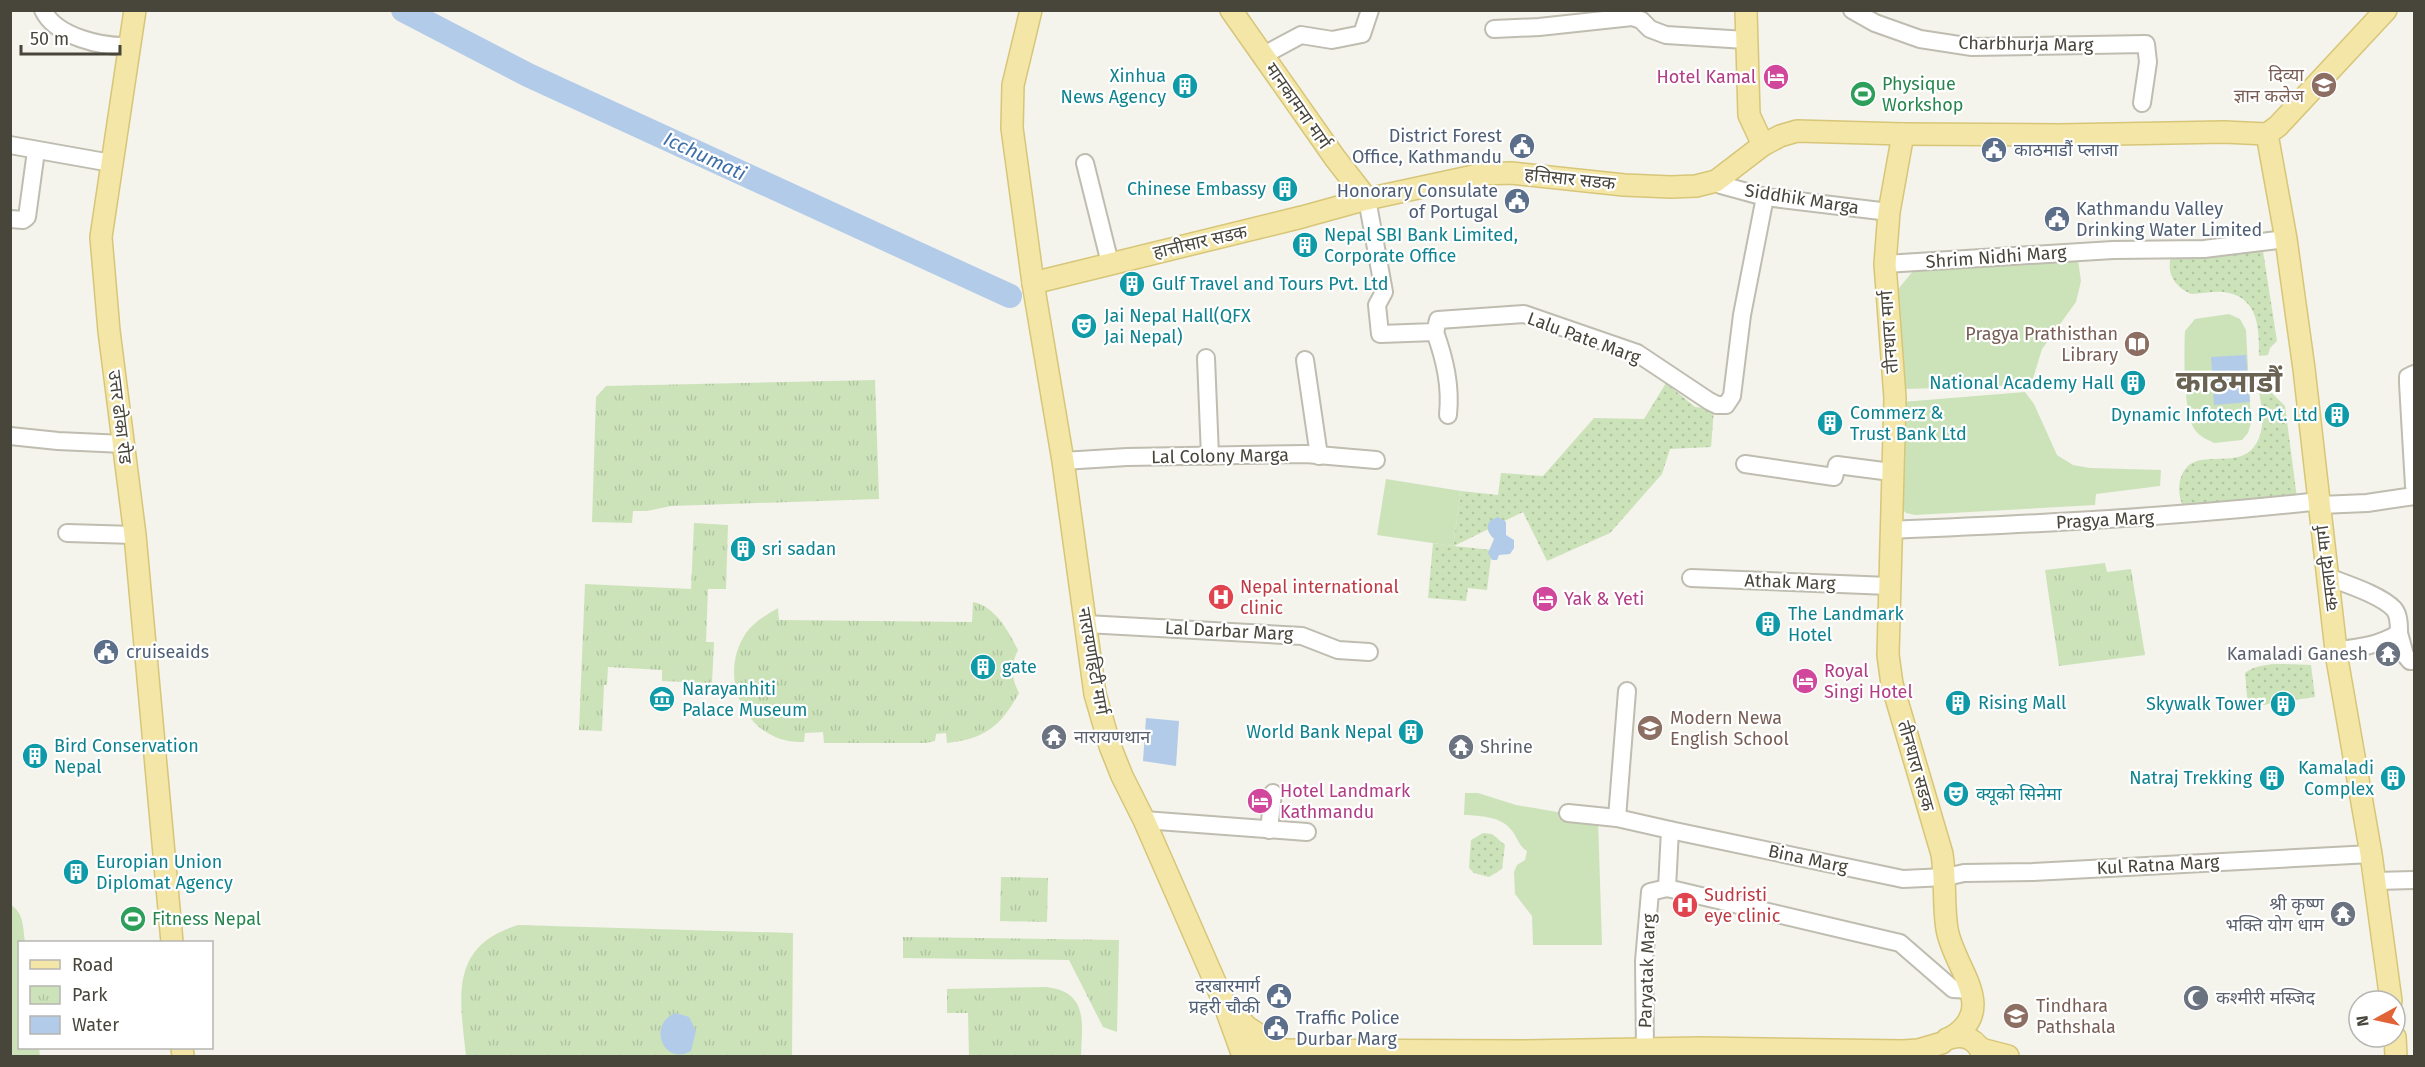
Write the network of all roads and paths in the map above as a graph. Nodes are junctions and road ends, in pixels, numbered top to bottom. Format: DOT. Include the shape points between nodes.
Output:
graph roads {
  1 [pos="43,10"];
  2 [pos="135,10"];
  3 [pos="1031,10"];
  4 [pos="1231,10"];
  5 [pos="1370,10"];
  6 [pos="1746,10"];
  7 [pos="1852,10"];
  8 [pos="2375,10"];
  9 [pos="2386,10"];
  10 [pos="1494,29"];
  11 [pos="1746,40"];
  12 [pos="129,46"];
  13 [pos="1262,56"];
  14 [pos="2142,103"];
  15 [pos="1903,134"];
  16 [pos="2267,134"];
  17 [pos="1763,144"];
  18 [pos="10,145"];
  19 [pos="36,151"];
  20 [pos="111,163"];
  21 [pos="1085,163"];
  22 [pos="1716,182"];
  23 [pos="1765,197"];
  24 [pos="1367,198"];
  25 [pos="1889,212"];
  26 [pos="10,219"];
  27 [pos="2286,239"];
  28 [pos="1110,263"];
  29 [pos="1885,264"];
  30 [pos="1033,283"];
  31 [pos="1435,332"];
  32 [pos="1206,358"];
  33 [pos="1305,360"];
  34 [pos="2415,374"];
  35 [pos="1448,415"];
  36 [pos="10,436"];
  37 [pos="124,444"];
  38 [pos="1210,456"];
  39 [pos="1319,456"];
  40 [pos="1376,460"];
  41 [pos="1063,461"];
  42 [pos="1745,464"];
  43 [pos="1892,472"];
  44 [pos="2415,486"];
  45 [pos="2415,496"];
  46 [pos="2320,503"];
  47 [pos="1890,530"];
  48 [pos="67,533"];
  49 [pos="135,535"];
  50 [pos="2328,577"];
  51 [pos="1691,578"];
  52 [pos="1889,586"];
  53 [pos="1086,624"];
  54 [pos="2399,633"];
  55 [pos="2337,650"];
  56 [pos="1369,652"];
  57 [pos="2415,661"];
  58 [pos="1627,691"];
  59 [pos="1273,793"];
  60 [pos="1568,813"];
  61 [pos="1617,818"];
  62 [pos="1144,820"];
  63 [pos="1269,830"];
  64 [pos="1670,830"];
  65 [pos="1307,832"];
  66 [pos="2371,854"];
  67 [pos="1946,877"];
  68 [pos="2415,880"];
  69 [pos="2375,881"];
  70 [pos="1667,888"];
  71 [pos="172,941"];
  72 [pos="2389,989"];
  73 [pos="1972,993"];
  74 [pos="1225,1004"];
  75 [pos="1943,1046"];
  76 [pos="1645,1049"];
  77 [pos="1283,1050"];
  78 [pos="1242,1053"];
  79 [pos="1982,1053"];
  80 [pos="2008,1056"];
  1 -- 12 [label="street" via="50,23 65,32"];
  2 -- 12 [label="main road, उत्तर ढोका रोड"];
  3 -- 30 [label="main road, नारायणहिटी मार्ग" via="1013,85 1012,128"];
  4 -- 13 [label="main road, मानकामना मार्ग"];
  5 -- 13 [label="street" via="1362,34 1332,40 1301,35"];
  6 -- 11 [label="main road"];
  7 -- 14 [label="street, Charbhurja Marg" via="1920,39 1972,47 2146,44 2148,63"];
  8 -- 16 [label="main road" via="2283,111"];
  9 -- 16 [label="main road"];
  10 -- 11 [label="street" via="1632,17 1666,35"];
  11 -- 17 [label="main road" via="1749,115"];
  12 -- 20 [label="main road, उत्तर ढोका रोड"];
  13 -- 24 [label="main road, मानकामना मार्ग"];
  15 -- 16 [label="main road"];
  15 -- 17 [label="main road" via="1797,131"];
  15 -- 25 [label="main road, तीनधारा मार्ग"];
  16 -- 27 [label="main road, कमलादी मार्ग"];
  17 -- 22 [label="main road"];
  18 -- 19 [label="street"];
  19 -- 20 [label="street"];
  19 -- 26 [label="street" via="27,217"];
  20 -- 37 [label="main road, उत्तर ढोका रोड" via="100,237"];
  21 -- 28 [label="street"];
  22 -- 23 [label="street, Siddhik Marga"];
  22 -- 24 [label="main road, हत्तिसार सडक" via="1671,187 1492,173"];
  23 -- 25 [label="street, Siddhik Marga"];
  23 -- 31 [label="street, Lalu Pate Marg" via="1742,315 1732,396 1726,405 1709,401 1637,353 1524,314 1438,320"];
  24 -- 28 [label="main road, हात्तीसार सडक"];
  24 -- 31 [label="street" via="1384,291 1377,305 1380,334"];
  25 -- 29 [label="main road, तीनधारा मार्ग"];
  27 -- 29 [label="street, Shrim Nidhi Marg" via="2204,249 2113,250"];
  27 -- 46 [label="main road, कमलादी मार्ग"];
  28 -- 30 [label="main road, हात्तीसार सडक"];
  29 -- 43 [label="main road, तीनधारा मार्ग" via="1894,398"];
  30 -- 41 [label="main road, नारायणहिटी मार्ग"];
  31 -- 35 [label="street" via="1446,362"];
  32 -- 38 [label="street"];
  33 -- 39 [label="street"];
  34 -- 44 [label="street" via="2408,377 2408,383"];
  36 -- 37 [label="street"];
  37 -- 49 [label="main road, उत्तर ढोका रोड"];
  38 -- 39 [label="street, Lal Colony Marga"];
  38 -- 41 [label="street, Lal Colony Marga"];
  39 -- 40 [label="street, Lal Colony Marga"];
  41 -- 53 [label="main road, नारायणहिटी मार्ग"];
  42 -- 43 [label="street" via="1834,477 1837,465"];
  43 -- 47 [label="main road, तीनधारा मार्ग"];
  45 -- 46 [label="street, Pragya Marg" via="2367,503"];
  46 -- 47 [label="street, Pragya Marg" via="2119,520"];
  46 -- 50 [label="main road, कमलादी मार्ग"];
  47 -- 52 [label="main road, तीनधारा सडक"];
  48 -- 49 [label="street"];
  49 -- 71 [label="main road, उत्तर ढोका रोड"];
  50 -- 54 [label="street" via="2395,610"];
  50 -- 55 [label="main road, कमलादी मार्ग"];
  51 -- 52 [label="street, Athak Marg"];
  52 -- 67 [label="main road, तीनधारा सडक" via="1888,655 1892,684"];
  53 -- 56 [label="street, Lal Darbar Marg" via="1302,636 1338,650"];
  53 -- 62 [label="main road, नारायणहिटी मार्ग" via="1095,693 1110,746"];
  54 -- 55 [label="street" via="2374,646"];
  54 -- 57 [label="street" via="2405,655"];
  55 -- 66 [label="main road, कमलादी मार्ग"];
  58 -- 61 [label="street"];
  59 -- 63 [label="street"];
  60 -- 61 [label="street"];
  61 -- 64 [label="street"];
  62 -- 63 [label="street"];
  62 -- 74 [label="main road, नारायणहिटी मार्ग"];
  63 -- 65 [label="street"];
  64 -- 67 [label="street, Bina Marg" via="1902,879"];
  64 -- 70 [label="street, Paryatak Marg"];
  66 -- 67 [label="street, Kul Ratna Marg" via="1964,873"];
  66 -- 69 [label="main road, कमलादी मार्ग"];
  67 -- 73 [label="main road, तीनधारा सडक" via="1948,936"];
  68 -- 69 [label="street"];
  69 -- 72 [label="main road, कमलादी मार्ग"];
  70 -- 73 [label="street" via="1900,943 1953,989"];
  70 -- 76 [label="street, Paryatak Marg" via="1650,892 1644,961"];
  73 -- 75 [label="main road" via="1972,1016"];
  74 -- 77 [label="main road" via="1247,1027"];
  74 -- 78 [label="main road, नारायणहिटी मार्ग"];
  75 -- 76 [label="main road" via="1903,1051"];
  75 -- 79 [label="main road" via="1959,1036 1972,1040"];
  76 -- 77 [label="main road"];
  77 -- 78 [label="main road"];
  79 -- 80 [label="main road"];
}
